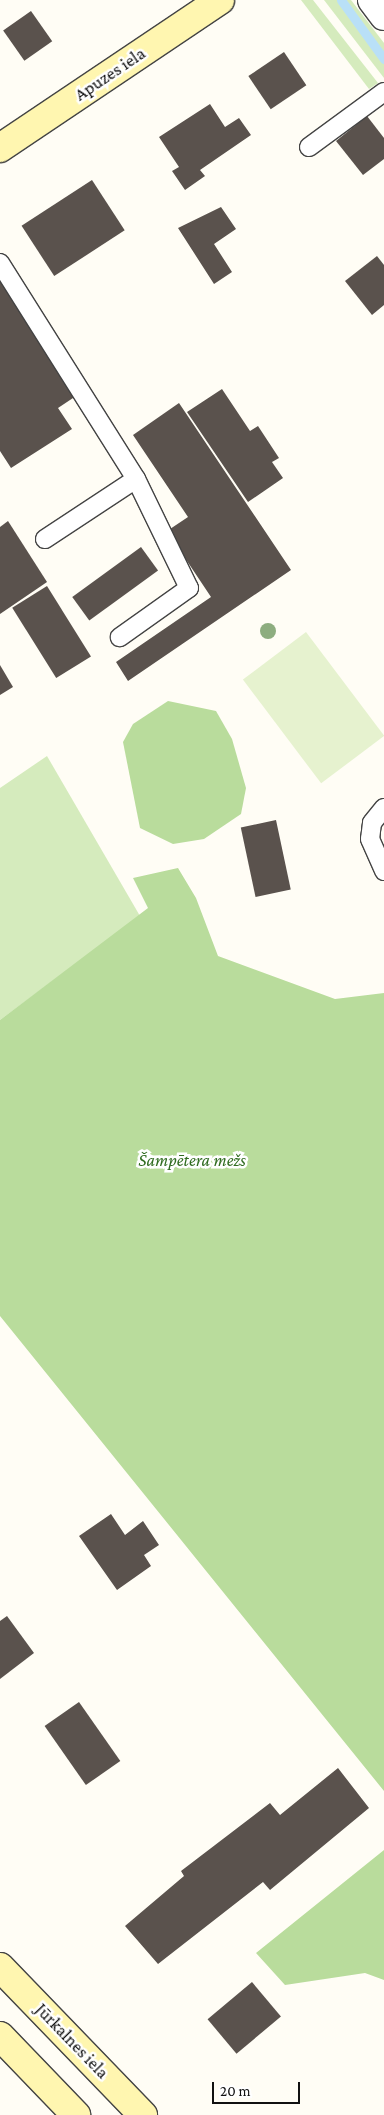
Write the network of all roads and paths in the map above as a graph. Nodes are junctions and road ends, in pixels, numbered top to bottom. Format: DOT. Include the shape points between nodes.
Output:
graph roads {
  1 [pos="220,0"];
  2 [pos="372,0"];
  3 [pos="384,16"];
  4 [pos="384,92"];
  5 [pos="309,147"];
  6 [pos="0,148"];
  7 [pos="0,263"];
  8 [pos="136,479"];
  9 [pos="45,539"];
  10 [pos="120,637"];
  11 [pos="384,808"];
  12 [pos="384,871"];
  13 [pos="0,1967"];
  14 [pos="0,2036"];
  15 [pos="76,2115"];
  16 [pos="143,2115"];
  1 -- 6 [label="street, Apuzes iela"];
  2 -- 3 [label="street"];
  4 -- 5 [label="lane"];
  7 -- 8 [label="lane"];
  8 -- 9 [label="lane"];
  8 -- 10 [label="lane" via="189,588"];
  11 -- 12 [label="lane" via="372,823 370,839"];
  13 -- 16 [label="street, Jūrkalnes iela"];
  14 -- 15 [label="street"];
}
